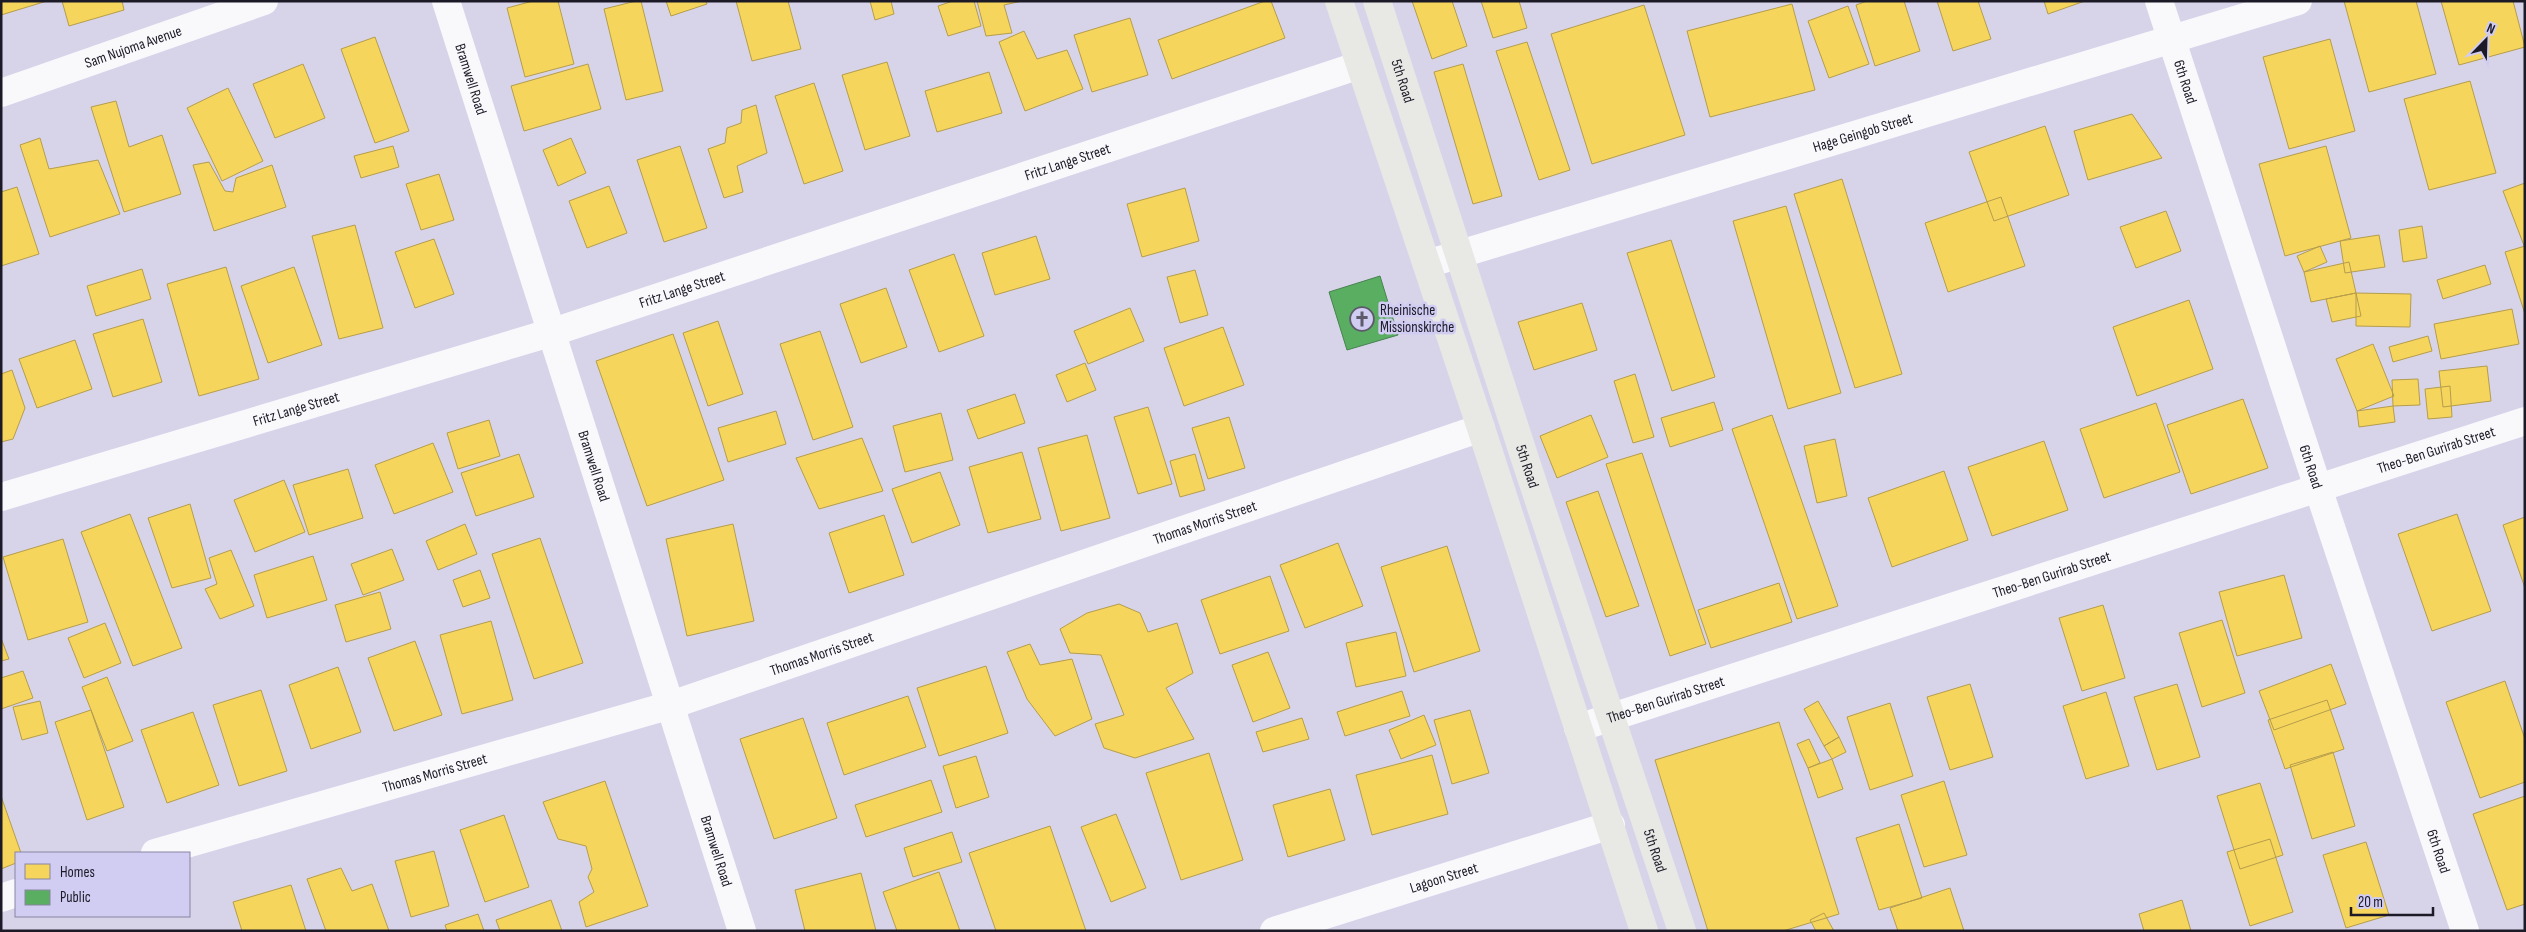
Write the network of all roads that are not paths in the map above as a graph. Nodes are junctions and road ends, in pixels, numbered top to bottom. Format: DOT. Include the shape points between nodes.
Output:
graph roads {
  1 [pos="264,1"];
  2 [pos="446,1"];
  3 [pos="1339,1"];
  4 [pos="1377,1"];
  5 [pos="2159,1"];
  6 [pos="2298,1"];
  7 [pos="2172,41"];
  8 [pos="1360,66"];
  9 [pos="1,93"];
  10 [pos="1460,254"];
  11 [pos="1427,264"];
  12 [pos="553,332"];
  13 [pos="2525,421"];
  14 [pos="1481,428"];
  15 [pos="2318,488"];
  16 [pos="1,497"];
  17 [pos="670,705"];
  18 [pos="1612,718"];
  19 [pos="1578,728"];
  20 [pos="1611,825"];
  21 [pos="158,852"];
  22 [pos="15,893"];
  23 [pos="1,898"];
  24 [pos="742,931"];
  25 [pos="1274,931"];
  26 [pos="1644,931"];
  27 [pos="1682,931"];
  28 [pos="2465,931"];
  1 -- 9 [label="street, Sam Nujoma Avenue"];
  2 -- 12 [label="street, Bramwell Road"];
  3 -- 8 [label="main road"];
  4 -- 10 [label="main road, 5th Road"];
  5 -- 7 [label="street, 6th Road"];
  6 -- 7 [label="street, Hage Geingob Street"];
  7 -- 10 [label="street, Hage Geingob Street"];
  7 -- 15 [label="street, 6th Road"];
  8 -- 11 [label="main road"];
  8 -- 12 [label="street, Fritz Lange Street"];
  10 -- 11 [label="street, Hage Geingob Street"];
  10 -- 18 [label="main road, 5th Road"];
  11 -- 14 [label="main road"];
  12 -- 16 [label="street, Fritz Lange Street"];
  12 -- 17 [label="street, Bramwell Road"];
  13 -- 15 [label="street, Theo-Ben Gurirab Street"];
  14 -- 17 [label="street, Thomas Morris Street"];
  14 -- 19 [label="main road"];
  15 -- 18 [label="street, Theo-Ben Gurirab Street"];
  15 -- 28 [label="street, 6th Road"];
  17 -- 21 [label="street, Thomas Morris Street"];
  17 -- 24 [label="street, Bramwell Road"];
  18 -- 19 [label="street, Theo-Ben Gurirab Street"];
  18 -- 27 [label="main road, 5th Road"];
  19 -- 20 [label="main road"];
  20 -- 25 [label="street, Lagoon Street"];
  20 -- 26 [label="main road"];
  22 -- 23 [label="street"];
}
